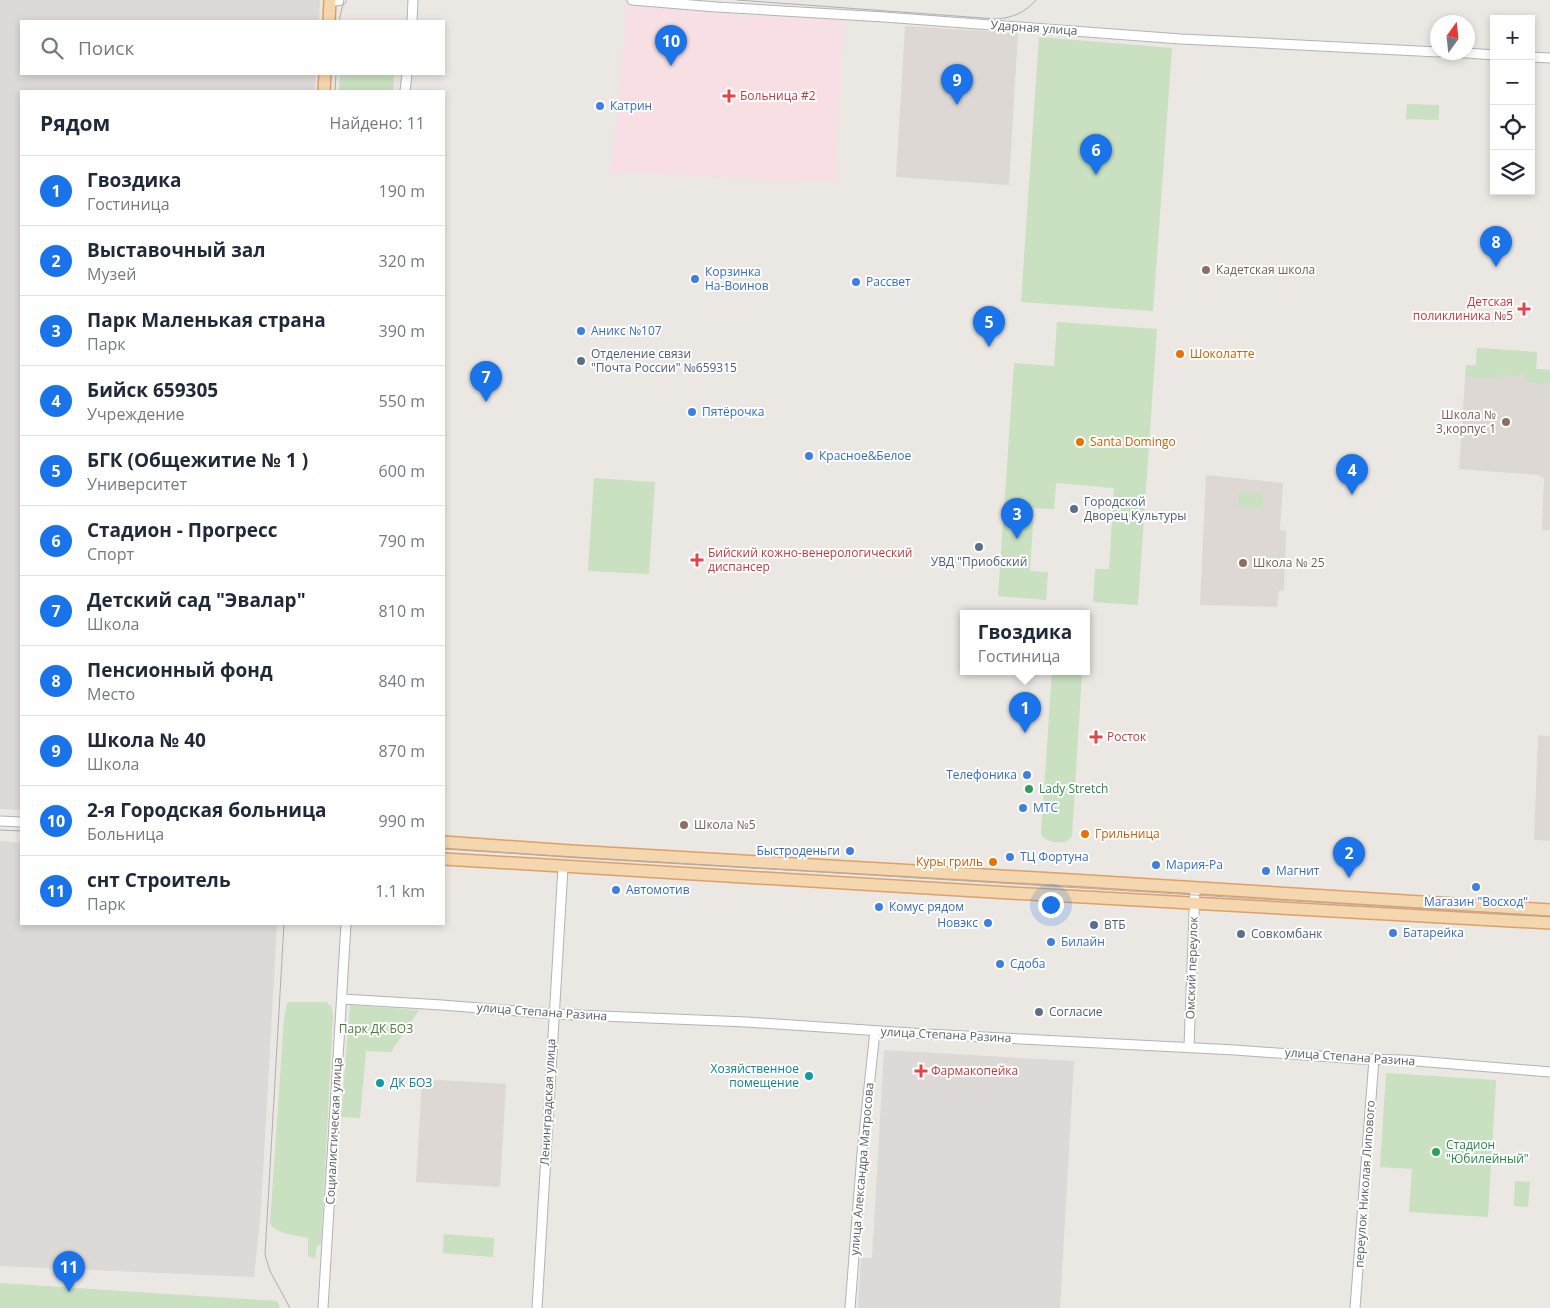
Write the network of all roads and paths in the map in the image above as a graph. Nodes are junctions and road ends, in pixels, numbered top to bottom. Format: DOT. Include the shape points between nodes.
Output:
graph roads {
  1 [pos="413,0"];
  2 [pos="632,0"];
  3 [pos="334,1"];
  4 [pos="329,20"];
  5 [pos="412,20"];
  6 [pos="1430,52"];
  7 [pos="1475,54"];
  8 [pos="1490,55"];
  9 [pos="1535,57"];
  10 [pos="1550,58"];
  11 [pos="325,75"];
  12 [pos="407,75"];
  13 [pos="324,90"];
  14 [pos="405,90"];
  15 [pos="0,821"];
  16 [pos="20,822"];
  17 [pos="445,842"];
  18 [pos="445,859"];
  19 [pos="800,864"];
  20 [pos="562,867"];
  21 [pos="799,881"];
  22 [pos="1195,888"];
  23 [pos="1309,895"];
  24 [pos="1195,904"];
  25 [pos="1310,910"];
  26 [pos="1550,910"];
  27 [pos="1550,923"];
  28 [pos="346,925"];
  29 [pos="342,999"];
  30 [pos="553,1014"];
  31 [pos="875,1031"];
  32 [pos="1189,1048"];
  33 [pos="1374,1060"];
  34 [pos="1550,1072"];
  35 [pos="323,1308"];
  36 [pos="537,1308"];
  37 [pos="850,1308"];
  38 [pos="1355,1308"];
  1 -- 5 [label="street"];
  2 -- 6 [label="street, Ударная улица" via="1181,39"];
  3 -- 4 [label="main road"];
  7 -- 8 [label="street"];
  9 -- 10 [label="street"];
  11 -- 13 [label="main road"];
  12 -- 14 [label="street"];
  15 -- 16 [label="street"];
  17 -- 19 [label="main road"];
  18 -- 20 [label="main road"];
  19 -- 21 [label="main road"];
  19 -- 22 [label="main road"];
  20 -- 21 [label="main road"];
  20 -- 30 [label="street, Ленинградская улица"];
  21 -- 24 [label="main road"];
  22 -- 23 [label="main road"];
  22 -- 24 [label="street, Омский переулок"];
  23 -- 25 [label="main road"];
  23 -- 26 [label="main road"];
  24 -- 25 [label="main road"];
  24 -- 32 [label="street, Омский переулок"];
  25 -- 27 [label="main road"];
  28 -- 29 [label="street, Социалистическая улица"];
  29 -- 30 [label="street, улица Степана Разина"];
  29 -- 35 [label="street, Социалистическая улица"];
  30 -- 31 [label="street, улица Степана Разина"];
  30 -- 36 [label="street, Ленинградская улица"];
  31 -- 32 [label="street, улица Степана Разина"];
  31 -- 37 [label="street, улица Александра Матросова"];
  32 -- 33 [label="street, улица Степана Разина"];
  33 -- 34 [label="street, улица Степана Разина"];
  33 -- 38 [label="street, переулок Николая Липового"];
}
